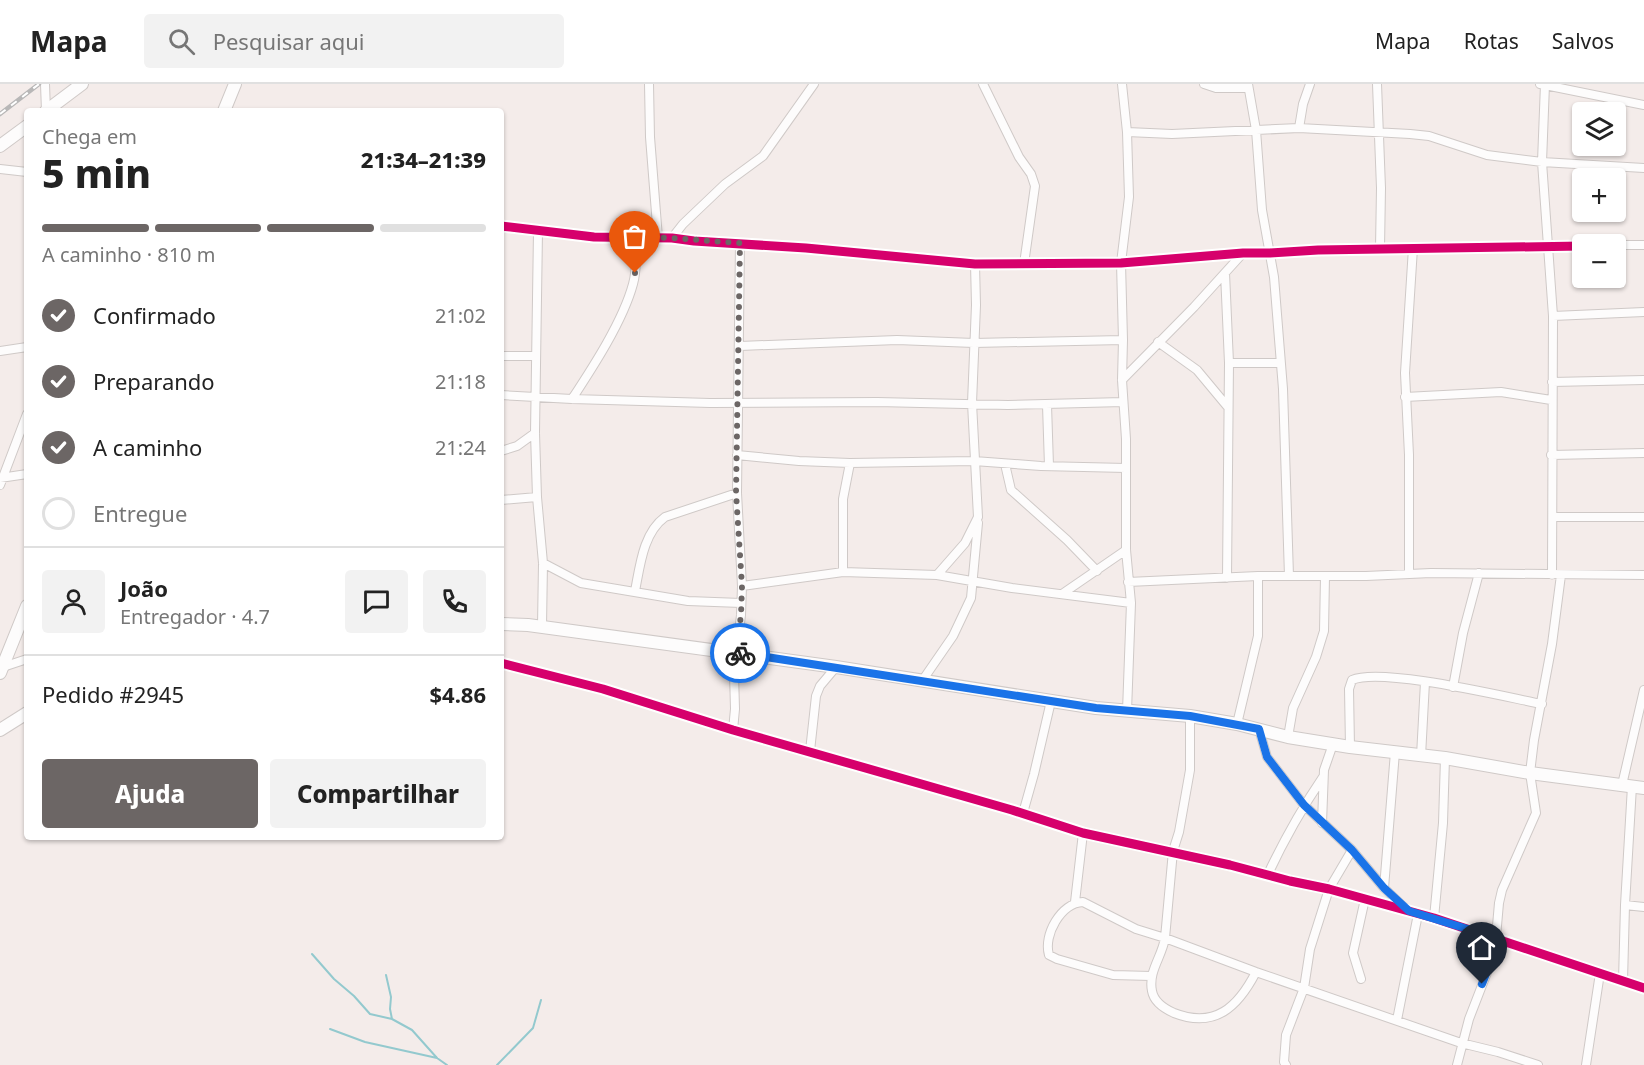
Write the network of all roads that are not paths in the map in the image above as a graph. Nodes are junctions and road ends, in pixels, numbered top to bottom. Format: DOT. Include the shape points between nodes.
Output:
graph roads {
  1 [pos="45,84"];
  2 [pos="82,84"];
  3 [pos="235,84"];
  4 [pos="649,84"];
  5 [pos="814,84"];
  6 [pos="983,84"];
  7 [pos="1122,84"];
  8 [pos="1204,84"];
  9 [pos="1310,84"];
  10 [pos="1377,84"];
  11 [pos="1543,84"];
  12 [pos="1248,86"];
  13 [pos="1644,105"];
  14 [pos="46,108"];
  15 [pos="50,108"];
  16 [pos="225,108"];
  17 [pos="24,128"];
  18 [pos="1299,128"];
  19 [pos="1256,130"];
  20 [pos="1127,132"];
  21 [pos="1380,134"];
  22 [pos="0,146"];
  23 [pos="1542,162"];
  24 [pos="1644,168"];
  25 [pos="0,169"];
  26 [pos="24,172"];
  27 [pos="504,226"];
  28 [pos="537,231"];
  29 [pos="635,237"];
  30 [pos="658,237"];
  31 [pos="672,237"];
  32 [pos="740,243"];
  33 [pos="1626,245"];
  34 [pos="1644,245"];
  35 [pos="1547,246"];
  36 [pos="1572,246"];
  37 [pos="1380,248"];
  38 [pos="1413,248"];
  39 [pos="1243,253"];
  40 [pos="1270,253"];
  41 [pos="1121,263"];
  42 [pos="975,264"];
  43 [pos="1024,264"];
  44 [pos="1225,273"];
  45 [pos="1644,312"];
  46 [pos="1553,316"];
  47 [pos="1123,340"];
  48 [pos="1158,342"];
  49 [pos="974,343"];
  50 [pos="740,346"];
  51 [pos="24,347"];
  52 [pos="0,351"];
  53 [pos="504,356"];
  54 [pos="536,356"];
  55 [pos="1229,363"];
  56 [pos="1280,363"];
  57 [pos="1122,380"];
  58 [pos="1644,380"];
  59 [pos="1552,382"];
  60 [pos="504,395"];
  61 [pos="537,397"];
  62 [pos="1405,397"];
  63 [pos="572,399"];
  64 [pos="1551,400"];
  65 [pos="737,402"];
  66 [pos="1122,402"];
  67 [pos="972,403"];
  68 [pos="1047,405"];
  69 [pos="1227,406"];
  70 [pos="24,422"];
  71 [pos="535,433"];
  72 [pos="504,451"];
  73 [pos="1644,453"];
  74 [pos="737,454"];
  75 [pos="1551,455"];
  76 [pos="974,461"];
  77 [pos="850,463"];
  78 [pos="1005,464"];
  79 [pos="1049,465"];
  80 [pos="1126,468"];
  81 [pos="24,475"];
  82 [pos="1,480"];
  83 [pos="736,493"];
  84 [pos="537,497"];
  85 [pos="504,500"];
  86 [pos="978,517"];
  87 [pos="1553,517"];
  88 [pos="1644,518"];
  89 [pos="1126,550"];
  90 [pos="543,563"];
  91 [pos="1097,571"];
  92 [pos="843,572"];
  93 [pos="1479,573"];
  94 [pos="1409,574"];
  95 [pos="937,575"];
  96 [pos="1556,575"];
  97 [pos="1644,575"];
  98 [pos="1258,576"];
  99 [pos="1289,576"];
  100 [pos="1325,576"];
  101 [pos="1227,578"];
  102 [pos="974,580"];
  103 [pos="1128,582"];
  104 [pos="742,586"];
  105 [pos="635,591"];
  106 [pos="1062,594"];
  107 [pos="741,603"];
  108 [pos="1131,603"];
  109 [pos="24,613"];
  110 [pos="504,624"];
  111 [pos="542,626"];
  112 [pos="736,652"];
  113 [pos="24,660"];
  114 [pos="504,664"];
  115 [pos="836,667"];
  116 [pos="1,669"];
  117 [pos="922,681"];
  118 [pos="1425,682"];
  119 [pos="1453,687"];
  120 [pos="1644,690"];
  121 [pos="1051,701"];
  122 [pos="1542,704"];
  123 [pos="1127,711"];
  124 [pos="24,715"];
  125 [pos="1190,716"];
  126 [pos="1237,724"];
  127 [pos="1259,729"];
  128 [pos="0,730"];
  129 [pos="733,730"];
  130 [pos="1288,737"];
  131 [pos="1333,744"];
  132 [pos="1350,747"];
  133 [pos="810,751"];
  134 [pos="1395,752"];
  135 [pos="1421,756"];
  136 [pos="1445,758"];
  137 [pos="1530,773"];
  138 [pos="1323,777"];
  139 [pos="1633,787"];
  140 [pos="1304,805"];
  141 [pos="1023,813"];
  142 [pos="1322,823"];
  143 [pos="1083,833"];
  144 [pos="1352,850"];
  145 [pos="1173,851"];
  146 [pos="1268,874"];
  147 [pos="1384,888"];
  148 [pos="1329,889"];
  149 [pos="1365,899"];
  150 [pos="1075,902"];
  151 [pos="1625,905"];
  152 [pos="1644,908"];
  153 [pos="1409,911"];
  154 [pos="1418,914"];
  155 [pos="1434,918"];
  156 [pos="1165,938"];
  157 [pos="1498,938"];
  158 [pos="1256,972"];
  159 [pos="1600,973"];
  160 [pos="1151,976"];
  161 [pos="1361,979"];
  162 [pos="1623,981"];
  163 [pos="1304,988"];
  164 [pos="1644,988"];
  165 [pos="1397,1020"];
  166 [pos="1461,1043"];
  167 [pos="1286,1065"];
  168 [pos="1456,1065"];
  169 [pos="1538,1065"];
  170 [pos="1586,1065"];
  1 -- 14 [label="street"];
  2 -- 15 [label="street"];
  3 -- 16 [label="street"];
  4 -- 30 [label="street"];
  5 -- 31 [label="street" via="764,156 725,184"];
  6 -- 43 [label="street" via="1035,186"];
  7 -- 20 [label="street"];
  8 -- 12 [label="street" via="1216,88"];
  9 -- 18 [label="street"];
  10 -- 21 [label="street"];
  11 -- 13 [label="street"];
  11 -- 23 [label="street"];
  12 -- 19 [label="street"];
  17 -- 22 [label="street"];
  18 -- 19 [label="street"];
  18 -- 21 [label="street"];
  19 -- 20 [label="street"];
  19 -- 40 [label="street" via="1262,210"];
  20 -- 41 [label="street" via="1129,197"];
  21 -- 23 [label="street" via="1429,136 1487,155"];
  21 -- 37 [label="street"];
  23 -- 24 [label="street"];
  23 -- 35 [label="street"];
  25 -- 26 [label="street"];
  27 -- 28 [label="street"];
  28 -- 29 [label="street"];
  28 -- 54 [label="street"];
  29 -- 30 [label="street"];
  29 -- 63 [label="street" via="633,286 609,337"];
  30 -- 31 [label="street"];
  31 -- 32 [label="street"];
  32 -- 42 [label="street"];
  32 -- 50 [label="street"];
  33 -- 34 [label="street"];
  35 -- 36 [label="street"];
  35 -- 38 [label="street"];
  35 -- 46 [label="street"];
  37 -- 38 [label="street"];
  37 -- 40 [label="street"];
  38 -- 62 [label="street"];
  39 -- 40 [label="street"];
  39 -- 41 [label="street"];
  39 -- 44 [label="street"];
  40 -- 56 [label="street"];
  41 -- 43 [label="street"];
  41 -- 47 [label="street"];
  42 -- 43 [label="street"];
  42 -- 49 [label="street"];
  44 -- 48 [label="street"];
  44 -- 55 [label="street"];
  45 -- 46 [label="street"];
  46 -- 59 [label="street"];
  47 -- 49 [label="street"];
  47 -- 57 [label="street"];
  48 -- 57 [label="street"];
  48 -- 69 [label="street" via="1197,370"];
  49 -- 50 [label="street" via="897,340"];
  49 -- 67 [label="street"];
  50 -- 65 [label="street"];
  51 -- 52 [label="street"];
  53 -- 54 [label="street"];
  54 -- 61 [label="street"];
  55 -- 56 [label="street"];
  55 -- 69 [label="street"];
  56 -- 99 [label="street"];
  57 -- 66 [label="street"];
  58 -- 59 [label="street"];
  59 -- 64 [label="street"];
  60 -- 61 [label="street"];
  61 -- 63 [label="street"];
  61 -- 71 [label="street"];
  62 -- 64 [label="street" via="1501,392"];
  62 -- 94 [label="street"];
  63 -- 65 [label="street"];
  64 -- 75 [label="street"];
  65 -- 67 [label="street"];
  65 -- 74 [label="street"];
  66 -- 68 [label="street"];
  66 -- 80 [label="street"];
  67 -- 68 [label="street"];
  67 -- 76 [label="street"];
  68 -- 79 [label="street"];
  69 -- 101 [label="street"];
  70 -- 82 [label="street"];
  71 -- 72 [label="street" via="522,444"];
  71 -- 84 [label="street"];
  73 -- 75 [label="street"];
  74 -- 77 [label="street"];
  74 -- 83 [label="street"];
  75 -- 87 [label="street"];
  76 -- 77 [label="street"];
  76 -- 78 [label="street"];
  76 -- 86 [label="street"];
  77 -- 92 [label="street" via="843,499"];
  78 -- 79 [label="street"];
  78 -- 91 [label="street" via="1011,490"];
  79 -- 80 [label="street"];
  80 -- 89 [label="street"];
  81 -- 82 [label="street"];
  83 -- 104 [label="street"];
  83 -- 105 [label="street" via="656,523"];
  84 -- 85 [label="street"];
  84 -- 90 [label="street"];
  86 -- 95 [label="street" via="965,543"];
  86 -- 102 [label="street"];
  87 -- 88 [label="street"];
  87 -- 96 [label="street"];
  89 -- 91 [label="street"];
  89 -- 103 [label="street"];
  90 -- 105 [label="street" via="581,583"];
  90 -- 111 [label="street"];
  91 -- 106 [label="street"];
  92 -- 95 [label="street"];
  92 -- 104 [label="street"];
  93 -- 94 [label="street"];
  93 -- 96 [label="street"];
  93 -- 119 [label="street"];
  94 -- 100 [label="street"];
  95 -- 102 [label="street"];
  96 -- 97 [label="street"];
  96 -- 122 [label="street" via="1552,644"];
  98 -- 99 [label="street"];
  98 -- 101 [label="street"];
  98 -- 126 [label="street" via="1258,636"];
  99 -- 100 [label="street"];
  100 -- 130 [label="street" via="1324,631 1293,708"];
  101 -- 103 [label="street"];
  102 -- 106 [label="street"];
  102 -- 117 [label="street" via="971,598 953,636"];
  103 -- 108 [label="street"];
  104 -- 107 [label="street"];
  105 -- 107 [label="street" via="688,601"];
  106 -- 108 [label="street"];
  107 -- 112 [label="street"];
  108 -- 123 [label="street"];
  109 -- 116 [label="street"];
  110 -- 111 [label="street"];
  111 -- 112 [label="street"];
  112 -- 115 [label="street"];
  112 -- 129 [label="street"];
  113 -- 116 [label="street"];
  114 -- 129 [label="street" via="603,689"];
  115 -- 117 [label="street"];
  115 -- 133 [label="street" via="816,696"];
  117 -- 121 [label="street"];
  118 -- 119 [label="street"];
  118 -- 132 [label="street" via="1376,676 1352,680"];
  118 -- 135 [label="street"];
  119 -- 122 [label="street"];
  120 -- 139 [label="street"];
  121 -- 123 [label="street"];
  121 -- 141 [label="street"];
  122 -- 137 [label="street"];
  123 -- 125 [label="street"];
  124 -- 128 [label="street"];
  125 -- 126 [label="street"];
  125 -- 145 [label="street" via="1189,778"];
  126 -- 127 [label="street"];
  127 -- 130 [label="street"];
  127 -- 140 [label="street" via="1267,757"];
  129 -- 133 [label="street"];
  130 -- 131 [label="street"];
  131 -- 132 [label="street"];
  131 -- 138 [label="street"];
  132 -- 134 [label="street"];
  133 -- 141 [label="street"];
  134 -- 135 [label="street"];
  134 -- 147 [label="street"];
  135 -- 136 [label="street"];
  136 -- 137 [label="street"];
  136 -- 155 [label="street"];
  137 -- 139 [label="street"];
  137 -- 157 [label="street" via="1536,813 1502,890"];
  138 -- 140 [label="street"];
  138 -- 142 [label="street"];
  139 -- 151 [label="street"];
  140 -- 142 [label="street"];
  140 -- 146 [label="street"];
  141 -- 143 [label="street"];
  142 -- 144 [label="street"];
  143 -- 145 [label="street"];
  143 -- 150 [label="street"];
  144 -- 147 [label="street"];
  144 -- 148 [label="street"];
  145 -- 146 [label="street"];
  145 -- 156 [label="street"];
  146 -- 148 [label="street"];
  147 -- 153 [label="street"];
  148 -- 149 [label="street"];
  148 -- 163 [label="street" via="1310,949"];
  149 -- 153 [label="street"];
  149 -- 161 [label="street" via="1353,953"];
  150 -- 156 [label="street" via="1088,903 1136,929"];
  150 -- 160 [label="street" via="1057,919 1049,935 1048,955 1113,975"];
  151 -- 152 [label="street"];
  151 -- 162 [label="street"];
  153 -- 154 [label="street"];
  154 -- 155 [label="street"];
  154 -- 165 [label="street"];
  155 -- 157 [label="street"];
  156 -- 158 [label="street"];
  156 -- 160 [label="street"];
  157 -- 159 [label="street"];
  157 -- 166 [label="street"];
  158 -- 160 [label="street" via="1238,1000 1203,1019 1166,1009 1153,997"];
  158 -- 163 [label="street"];
  159 -- 162 [label="street"];
  159 -- 170 [label="street"];
  162 -- 164 [label="street"];
  163 -- 165 [label="street"];
  163 -- 167 [label="street" via="1286,1035"];
  165 -- 166 [label="street"];
  166 -- 168 [label="street"];
  166 -- 169 [label="street"];
}
